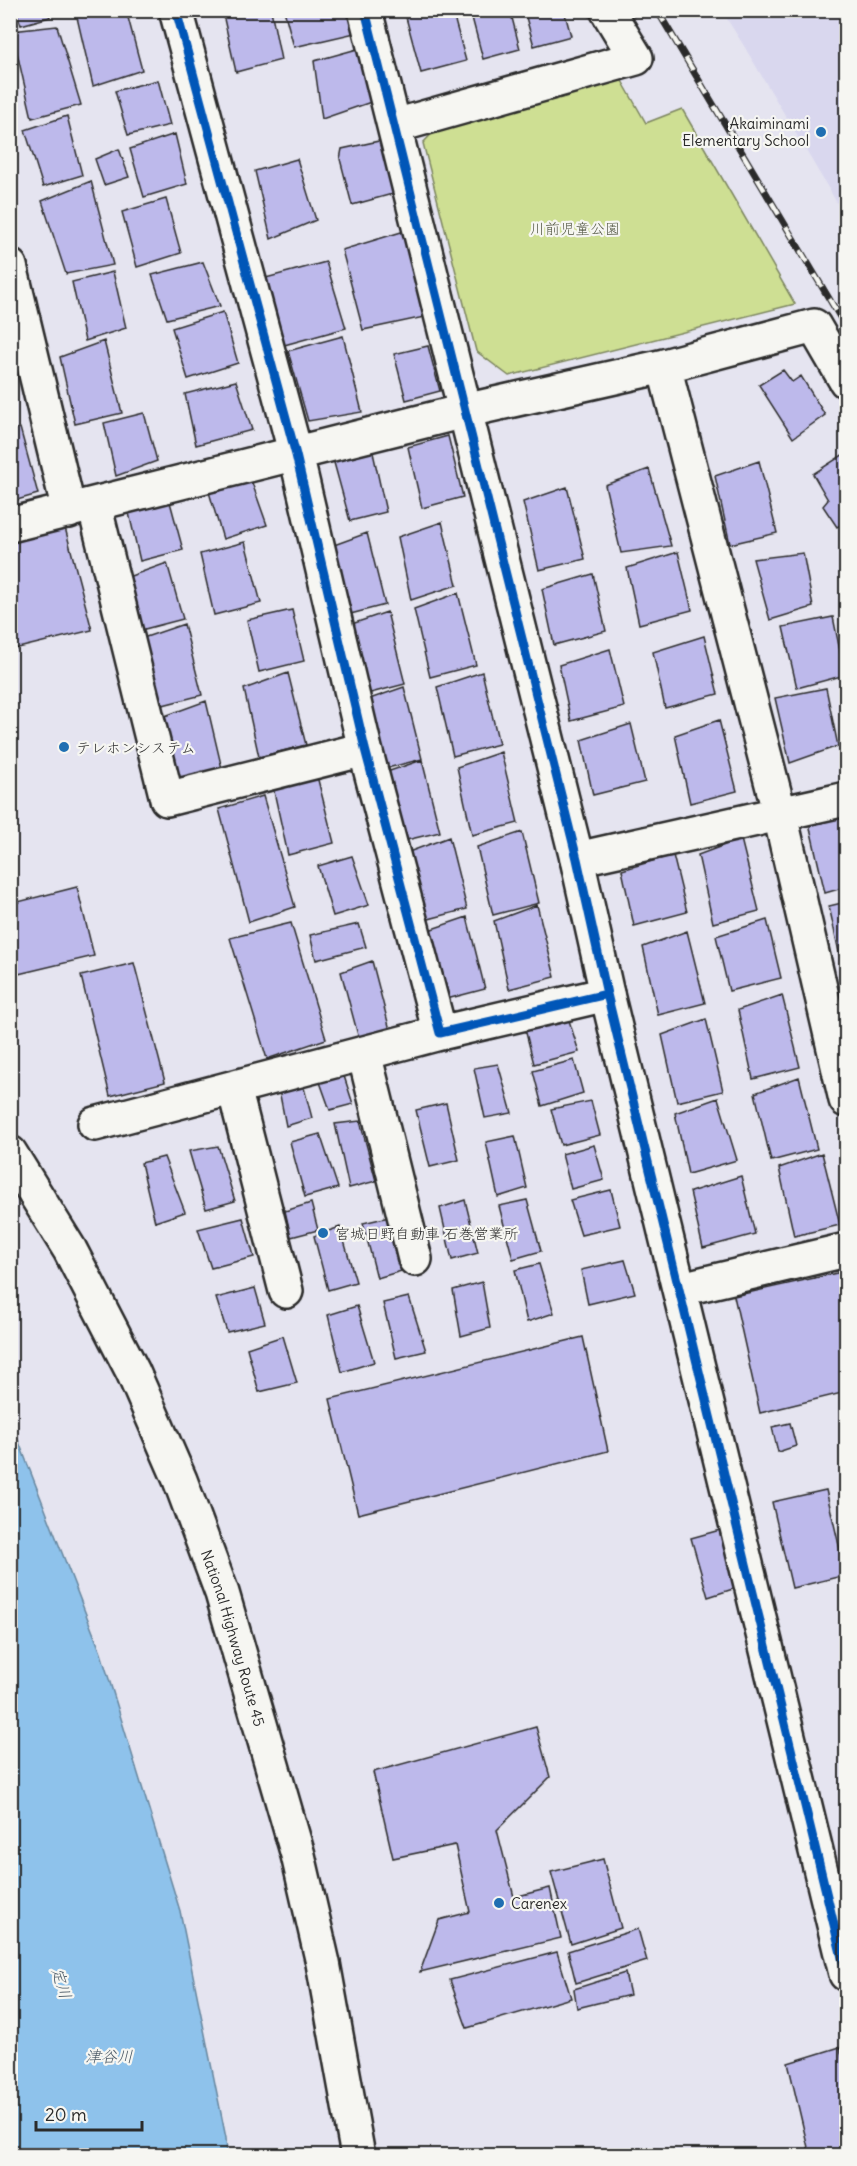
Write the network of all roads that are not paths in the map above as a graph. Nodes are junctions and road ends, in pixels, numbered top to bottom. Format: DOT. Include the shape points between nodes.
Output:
graph roads {
  1 [pos="176,10"];
  2 [pos="365,10"];
  3 [pos="608,10"];
  4 [pos="395,126"];
  5 [pos="10,266"];
  6 [pos="664,366"];
  7 [pos="846,381"];
  8 [pos="464,411"];
  9 [pos="296,454"];
  10 [pos="82,508"];
  11 [pos="10,525"];
  12 [pos="365,749"];
  13 [pos="846,799"];
  14 [pos="780,814"];
  15 [pos="577,859"];
  16 [pos="607,993"];
  17 [pos="440,1034"];
  18 [pos="364,1053"];
  19 [pos="234,1088"];
  20 [pos="846,1100"];
  21 [pos="95,1124"];
  22 [pos="10,1154"];
  23 [pos="846,1250"];
  24 [pos="416,1259"];
  25 [pos="681,1289"];
  26 [pos="286,1291"];
  27 [pos="846,1974"];
  28 [pos="357,2156"];
  1 -- 9 [label="main road"];
  2 -- 4 [label="main road"];
  3 -- 4 [label="main road" via="636,58"];
  4 -- 8 [label="main road"];
  5 -- 10 [label="main road"];
  6 -- 7 [label="main road" via="814,326"];
  6 -- 8 [label="main road"];
  6 -- 14 [label="main road"];
  8 -- 9 [label="main road"];
  8 -- 15 [label="main road"];
  9 -- 10 [label="main road"];
  9 -- 12 [label="main road"];
  10 -- 11 [label="main road"];
  10 -- 12 [label="main road" via="167,800"];
  12 -- 17 [label="main road"];
  13 -- 14 [label="main road"];
  14 -- 15 [label="main road"];
  14 -- 20 [label="main road"];
  15 -- 16 [label="main road"];
  16 -- 17 [label="main road"];
  16 -- 25 [label="main road"];
  17 -- 18 [label="main road"];
  18 -- 19 [label="main road"];
  18 -- 24 [label="main road"];
  19 -- 21 [label="main road"];
  19 -- 26 [label="main road"];
  22 -- 28 [label="main road, National Highway Route 45" via="70,1250 133,1371 180,1480 222,1593 298,1855 323,1963"];
  23 -- 25 [label="main road"];
  25 -- 27 [label="main road"];
}
